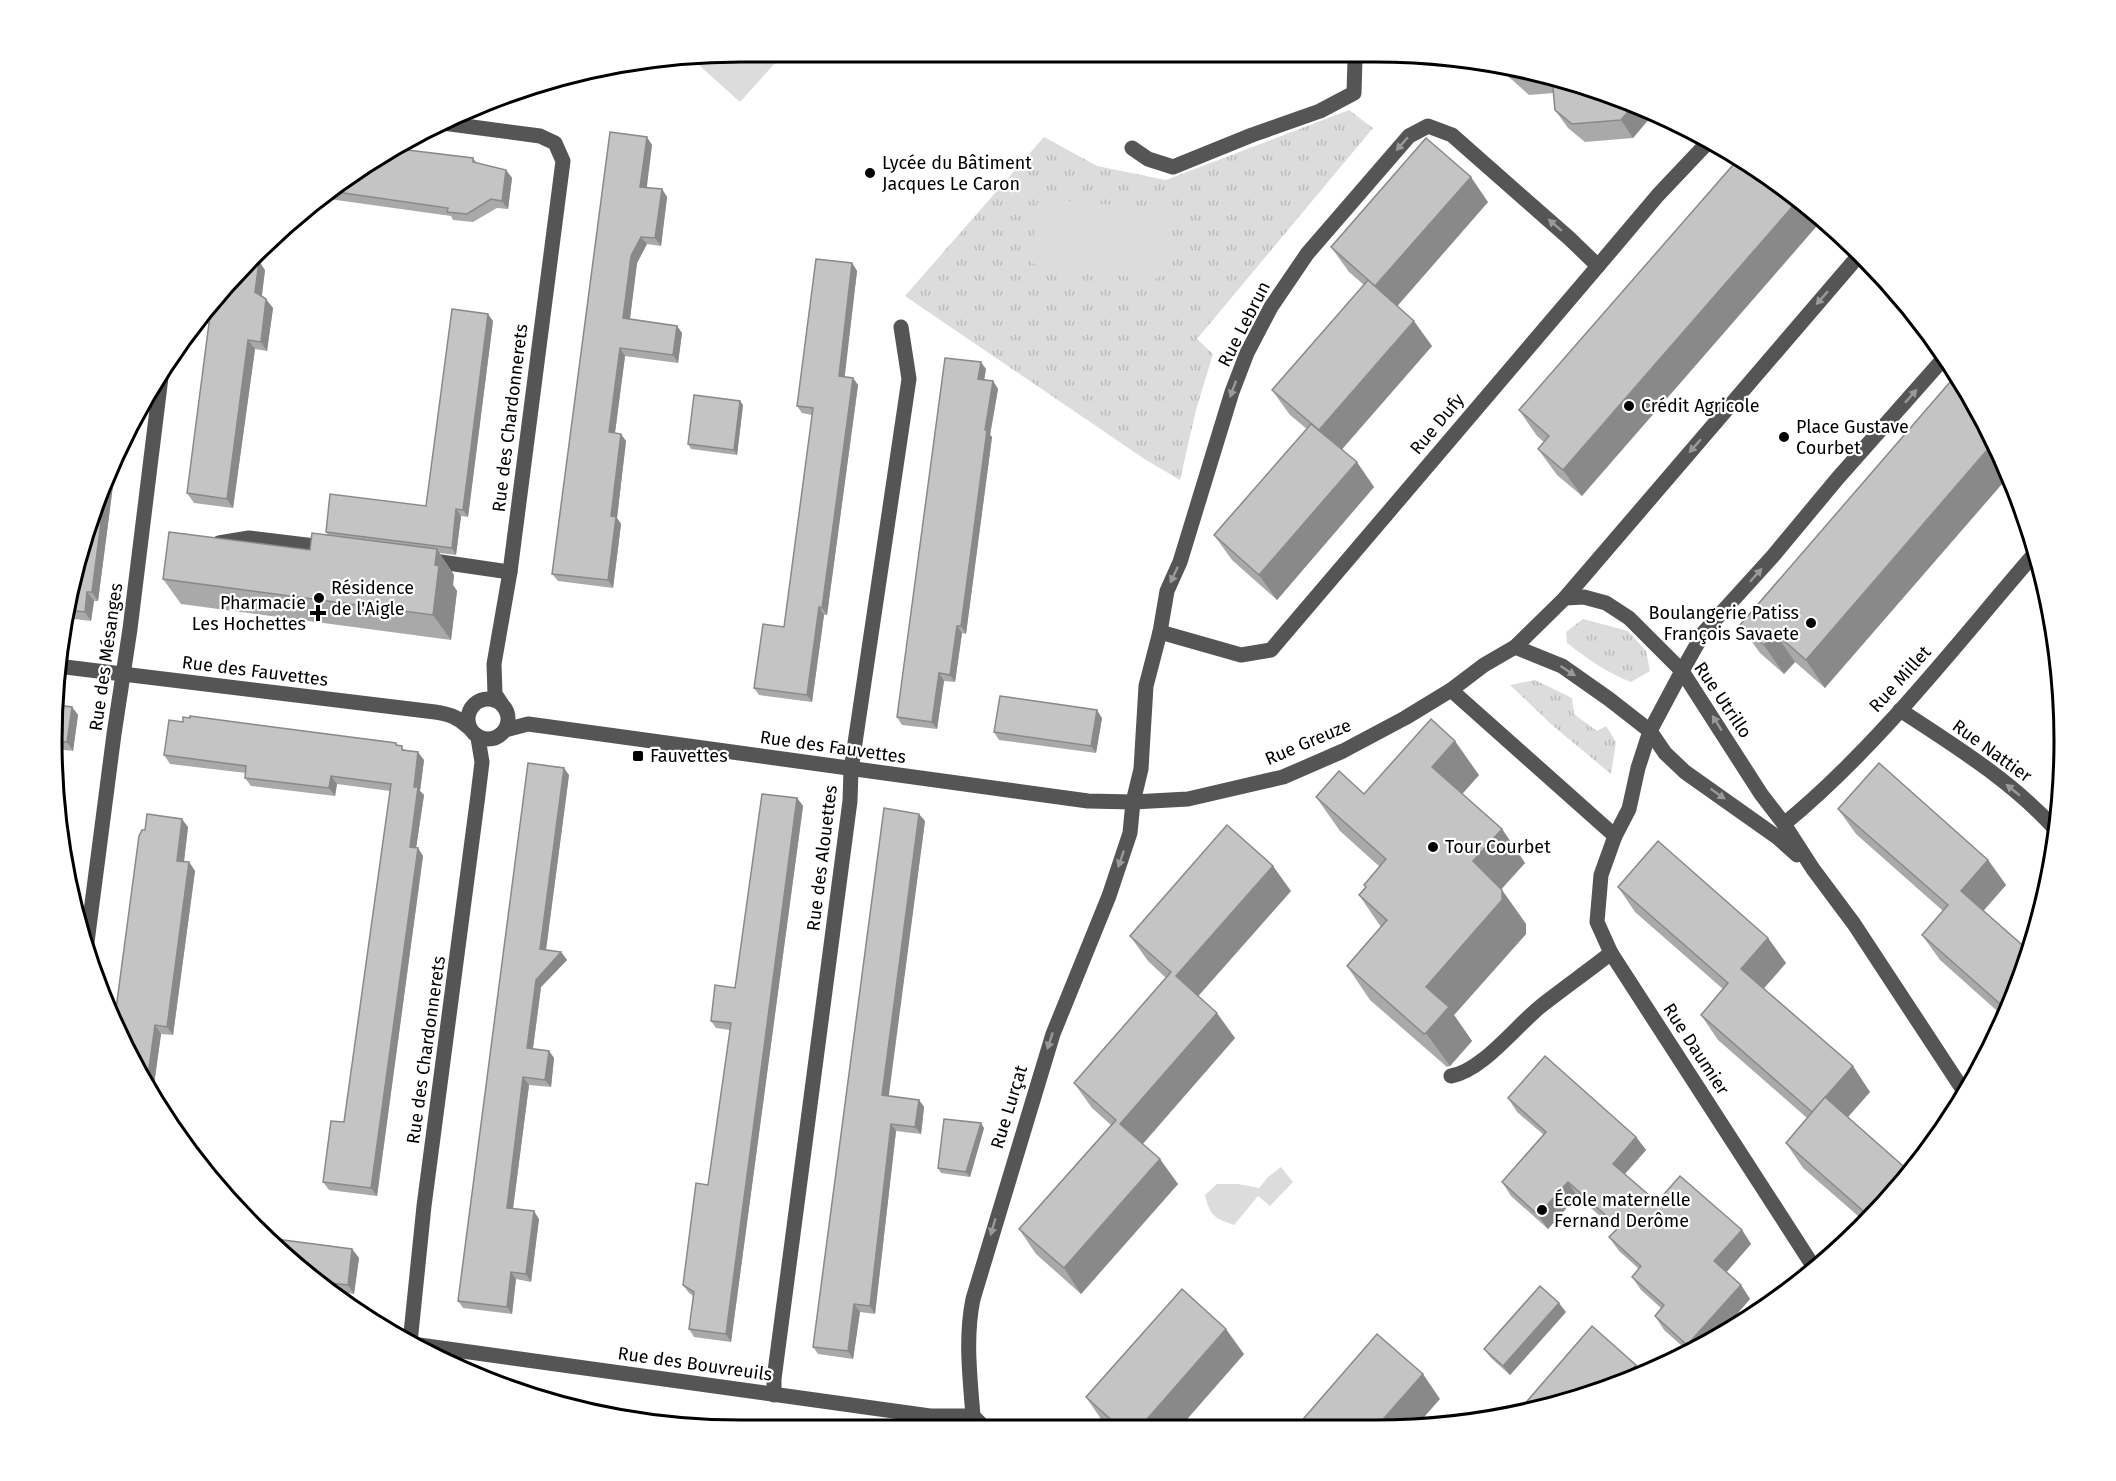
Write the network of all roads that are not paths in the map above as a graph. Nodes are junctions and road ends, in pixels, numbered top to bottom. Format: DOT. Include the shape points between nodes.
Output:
graph roads {
  1 [pos="1355,62"];
  2 [pos="456,125"];
  3 [pos="1704,146"];
  4 [pos="1132,148"];
  5 [pos="1855,259"];
  6 [pos="1598,266"];
  7 [pos="901,327"];
  8 [pos="1940,363"];
  9 [pos="160,389"];
  10 [pos="206,543"];
  11 [pos="340,549"];
  12 [pos="409,558"];
  13 [pos="2029,560"];
  14 [pos="510,572"];
  15 [pos="1565,598"];
  16 [pos="1160,632"];
  17 [pos="1515,646"];
  18 [pos="66,667"];
  19 [pos="1682,671"];
  20 [pos="122,675"];
  21 [pos="493,679"];
  22 [pos="1450,690"];
  23 [pos="476,703"];
  24 [pos="503,707"];
  25 [pos="1900,710"];
  26 [pos="449,714"];
  27 [pos="528,724"];
  28 [pos="1650,731"];
  29 [pos="473,732"];
  30 [pos="501,734"];
  31 [pos="482,762"];
  32 [pos="851,770"];
  33 [pos="1133,802"];
  34 [pos="2050,823"];
  35 [pos="1784,824"];
  36 [pos="1615,836"];
  37 [pos="1812,869"];
  38 [pos="89,929"];
  39 [pos="1611,953"];
  40 [pos="1451,1076"];
  41 [pos="1960,1086"];
  42 [pos="1810,1262"];
  43 [pos="412,1335"];
  44 [pos="438,1348"];
  45 [pos="774,1395"];
  46 [pos="963,1420"];
  47 [pos="979,1420"];
  1 -- 4 [label="street" via="1354,93 1320,111 1173,167 1148,159"];
  2 -- 14 [label="street, Rue des Chardonnerets" via="540,136 555,143 564,161"];
  3 -- 6 [label="street, Rue Dufy"];
  5 -- 15 [label="street, Rue Greuze, one-way"];
  6 -- 16 [label="street, Rue Dufy" via="1271,650 1241,655"];
  6 -- 16 [label="street, Rue Lebrun, one-way" via="1452,135 1428,126 1409,136 1307,254 1271,307 1247,353 1180,562 1167,591"];
  7 -- 32 [label="street, Rue des Alouettes" via="909,379"];
  19 -- 8 [label="street, Rue Daumier, one-way" via="1704,633"];
  9 -- 20 [label="street, Rue des Mésanges"];
  10 -- 11 [label="street" via="249,538"];
  12 -- 14 [label="street"];
  13 -- 25 [label="street, Rue Millet"];
  14 -- 21 [label="street, Rue des Chardonnerets"];
  15 -- 17 [label="street, Rue Greuze"];
  15 -- 19 [label="street, Rue Utrillo" via="1584,597 1606,603 1629,618"];
  16 -- 33 [label="street, Rue Lebrun" via="1146,686 1141,769"];
  17 -- 22 [label="street, Rue Greuze"];
  17 -- 28 [label="street, Rue Utrillo, one-way" via="1562,666"];
  18 -- 20 [label="street, Rue des Fauvettes"];
  19 -- 28 [label="street, Rue Daumier"];
  35 -- 19 [label="street, Rue Utrillo, one-way"];
  20 -- 26 [label="street, Rue des Fauvettes"];
  20 -- 38 [label="street, Rue des Mésanges"];
  21 -- 23 [label="street, Rue des Chardonnerets" via="488,692"];
  21 -- 24 [label="street, Rue des Chardonnerets" via="495,694"];
  22 -- 33 [label="street, Rue Greuze" via="1343,751 1283,777 1188,799"];
  22 -- 36 [label="street"];
  23 -- 24 [label="street" via="491,699"];
  23 -- 26 [label="street, Rue des Fauvettes"];
  23 -- 29 [label="street" via="467,716"];
  24 -- 27 [label="street, Rue des Fauvettes"];
  24 -- 30 [label="street" via="508,720"];
  34 -- 25 [label="street, Rue Nattier, one-way" via="1978,762"];
  25 -- 35 [label="street, Rue Millet" via="1814,799"];
  26 -- 29 [label="street, Rue des Fauvettes"];
  27 -- 30 [label="street, Rue des Fauvettes"];
  27 -- 32 [label="street, Rue des Fauvettes"];
  28 -- 36 [label="street, Rue Daumier" via="1629,809"];
  28 -- 37 [label="street, Rue Utrillo, one-way" via="1685,772 1777,837"];
  29 -- 30 [label="street" via="488,740"];
  29 -- 31 [label="street, Rue des Chardonnerets"];
  30 -- 31 [label="street, Rue des Chardonnerets"];
  31 -- 43 [label="street, Rue des Chardonnerets" via="424,1206"];
  32 -- 33 [label="street, Rue des Fauvettes" via="1088,801"];
  32 -- 45 [label="street, Rue des Alouettes"];
  33 -- 47 [label="street, Rue Lurçat, one-way" via="1130,833 1053,1034 973,1299 968,1347"];
  35 -- 37 [label="street, Rue Utrillo"];
  36 -- 39 [label="street, Rue Daumier" via="1601,875 1597,922"];
  37 -- 41 [label="street, Rue Utrillo" via="1854,924"];
  39 -- 40 [label="street" via="1539,1008 1465,1073"];
  39 -- 42 [label="street, Rue Daumier"];
  44 -- 45 [label="street, Rue des Bouvreuils"];
  45 -- 46 [label="street, Rue des Bouvreuils"];
}
